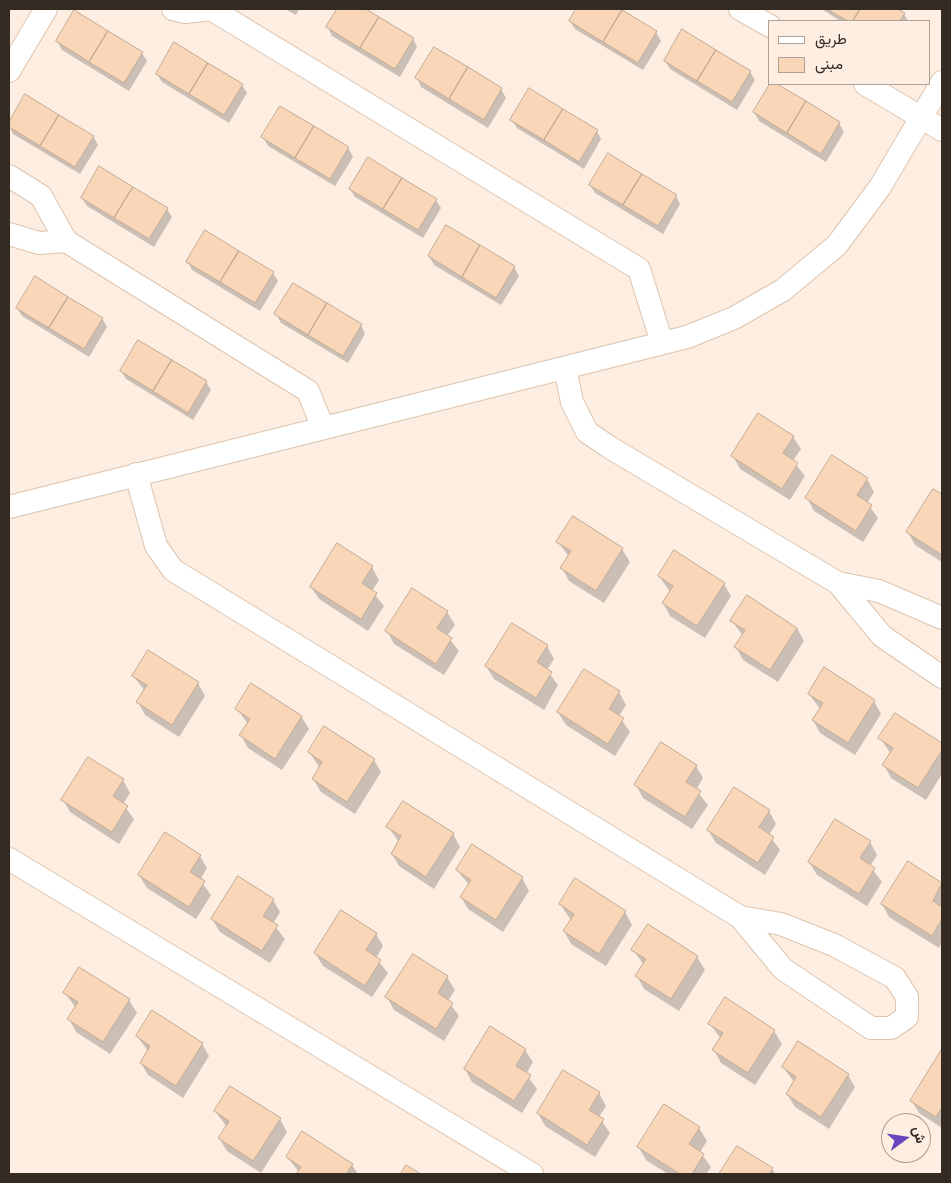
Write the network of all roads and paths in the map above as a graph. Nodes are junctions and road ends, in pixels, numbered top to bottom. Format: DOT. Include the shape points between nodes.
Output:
graph roads {
  1 [pos="46,9"];
  2 [pos="173,9"];
  3 [pos="211,9"];
  4 [pos="740,9"];
  5 [pos="768,25"];
  6 [pos="9,71"];
  7 [pos="942,82"];
  8 [pos="867,85"];
  9 [pos="920,117"];
  10 [pos="942,130"];
  11 [pos="9,176"];
  12 [pos="9,234"];
  13 [pos="66,240"];
  14 [pos="662,343"];
  15 [pos="565,368"];
  16 [pos="323,428"];
  17 [pos="136,474"];
  18 [pos="9,507"];
  19 [pos="838,583"];
  20 [pos="942,618"];
  21 [pos="942,677"];
  22 [pos="9,860"];
  23 [pos="740,917"];
  24 [pos="532,1174"];
  1 -- 6 [label="street"];
  2 -- 3 [label="street" via="185,12"];
  3 -- 14 [label="street" via="639,270"];
  4 -- 5 [label="street"];
  7 -- 9 [label="street"];
  8 -- 9 [label="street"];
  9 -- 10 [label="street"];
  9 -- 14 [label="street" via="880,187 837,245 783,290 750,309 687,337"];
  11 -- 13 [label="street" via="41,196"];
  12 -- 13 [label="street" via="39,243"];
  13 -- 16 [label="street" via="308,391"];
  14 -- 15 [label="street"];
  15 -- 16 [label="street"];
  15 -- 19 [label="street" via="572,402 587,432"];
  16 -- 17 [label="street"];
  17 -- 18 [label="street"];
  17 -- 23 [label="street" via="156,546 173,570"];
  19 -- 20 [label="street" via="879,591"];
  19 -- 21 [label="street" via="882,636"];
  22 -- 24 [label="street"];
  23 -- 23 [label="street" via="783,969 871,1028 891,1028 906,1017 907,997 895,978 834,945 781,924"];
}
